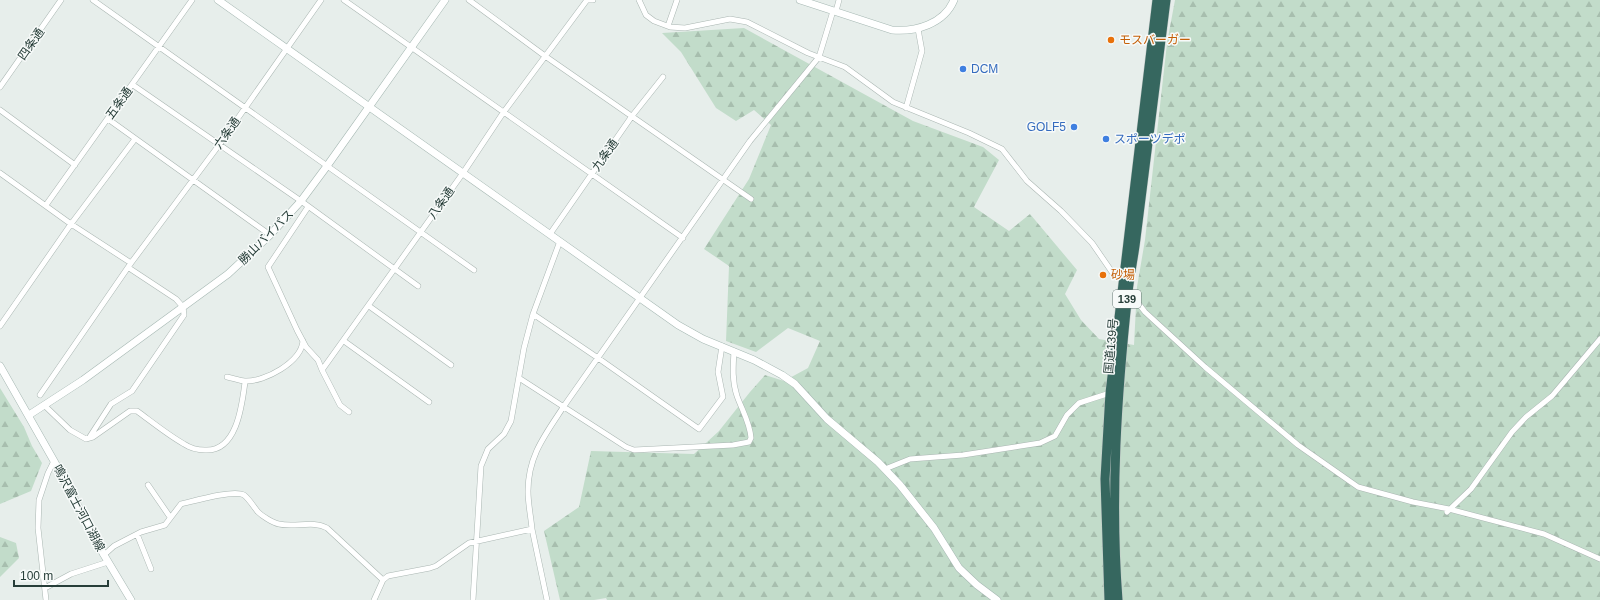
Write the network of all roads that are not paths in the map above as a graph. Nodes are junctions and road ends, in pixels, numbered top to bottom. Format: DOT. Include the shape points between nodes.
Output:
graph roads {
  1 [pos="62,0"];
  2 [pos="93,0"];
  3 [pos="192,0"];
  4 [pos="218,0"];
  5 [pos="321,0"];
  6 [pos="344,0"];
  7 [pos="445,0"];
  8 [pos="469,0"];
  9 [pos="593,0"];
  10 [pos="639,0"];
  11 [pos="677,0"];
  12 [pos="800,0"];
  13 [pos="839,0"];
  14 [pos="954,0"];
  15 [pos="1157,0"];
  16 [pos="1166,0"];
  17 [pos="834,11"];
  18 [pos="668,26"];
  19 [pos="918,29"];
  20 [pos="158,47"];
  21 [pos="411,47"];
  22 [pos="286,48"];
  23 [pos="545,56"];
  24 [pos="819,57"];
  25 [pos="663,77"];
  26 [pos="133,85"];
  27 [pos="0,87"];
  28 [pos="245,107"];
  29 [pos="370,107"];
  30 [pos="906,108"];
  31 [pos="0,110"];
  32 [pos="503,113"];
  33 [pos="632,116"];
  34 [pos="108,120"];
  35 [pos="135,139"];
  36 [pos="219,145"];
  37 [pos="75,165"];
  38 [pos="327,166"];
  39 [pos="463,172"];
  40 [pos="0,173"];
  41 [pos="592,174"];
  42 [pos="192,180"];
  43 [pos="724,180"];
  44 [pos="751,199"];
  45 [pos="301,202"];
  46 [pos="46,205"];
  47 [pos="308,207"];
  48 [pos="71,224"];
  49 [pos="420,232"];
  50 [pos="550,234"];
  51 [pos="270,235"];
  52 [pos="683,238"];
  53 [pos="560,241"];
  54 [pos="130,265"];
  55 [pos="394,270"];
  56 [pos="474,270"];
  57 [pos="1123,278"];
  58 [pos="418,286"];
  59 [pos="1128,291"];
  60 [pos="640,299"];
  61 [pos="369,306"];
  62 [pos="183,307"];
  63 [pos="533,314"];
  64 [pos="0,326"];
  65 [pos="1600,339"];
  66 [pos="303,341"];
  67 [pos="344,341"];
  68 [pos="722,346"];
  69 [pos="734,351"];
  70 [pos="598,358"];
  71 [pos="451,365"];
  72 [pos="0,366"];
  73 [pos="322,370"];
  74 [pos="227,377"];
  75 [pos="519,378"];
  76 [pos="245,382"];
  77 [pos="1110,393"];
  78 [pos="40,395"];
  79 [pos="429,402"];
  80 [pos="44,405"];
  81 [pos="564,406"];
  82 [pos="349,412"];
  83 [pos="29,415"];
  84 [pos="88,439"];
  85 [pos="54,461"];
  86 [pos="885,468"];
  87 [pos="148,485"];
  88 [pos="1448,511"];
  89 [pos="170,517"];
  90 [pos="532,529"];
  91 [pos="137,534"];
  92 [pos="477,541"];
  93 [pos="104,555"];
  94 [pos="1600,560"];
  95 [pos="108,562"];
  96 [pos="151,569"];
  97 [pos="383,580"];
  98 [pos="45,588"];
  99 [pos="46,600"];
  100 [pos="131,600"];
  101 [pos="374,600"];
  102 [pos="473,600"];
  103 [pos="547,600"];
  104 [pos="997,600"];
  105 [pos="1109,600"];
  106 [pos="1118,600"];
  1 -- 27 [label="street, 四条通"];
  2 -- 20 [label="street"];
  3 -- 20 [label="street, 五条通"];
  4 -- 22 [label="street"];
  5 -- 22 [label="street, 六条通"];
  6 -- 21 [label="street"];
  7 -- 21 [label="street, 勝山バイパス"];
  8 -- 23 [label="street"];
  9 -- 23 [label="street, 八条通" via="587,0"];
  10 -- 18 [label="street" via="646,15"];
  11 -- 18 [label="street"];
  12 -- 17 [label="street"];
  13 -- 17 [label="street"];
  14 -- 19 [label="street" via="943,16"];
  15 -- 57 [label="highway, 国道139号 / 139"];
  16 -- 59 [label="highway, 国道139号 / 139"];
  17 -- 19 [label="street" via="892,30"];
  17 -- 24 [label="street"];
  18 -- 24 [label="street" via="685,28 730,19 746,22"];
  19 -- 30 [label="street" via="922,51"];
  20 -- 26 [label="street, 五条通"];
  20 -- 28 [label="street"];
  21 -- 29 [label="street, 勝山バイパス"];
  21 -- 32 [label="street"];
  22 -- 28 [label="street, 六条通"];
  22 -- 29 [label="street"];
  23 -- 32 [label="street, 八条通"];
  23 -- 33 [label="street"];
  24 -- 30 [label="street" via="845,67 893,102"];
  24 -- 43 [label="street" via="750,141"];
  25 -- 33 [label="street, 九条通"];
  26 -- 34 [label="street, 五条通"];
  26 -- 36 [label="street"];
  28 -- 36 [label="street, 六条通"];
  28 -- 38 [label="street"];
  29 -- 38 [label="street, 勝山バイパス"];
  29 -- 39 [label="street"];
  30 -- 57 [label="street" via="970,133 1002,149 1027,181 1092,243 1112,272"];
  31 -- 37 [label="street"];
  32 -- 39 [label="street, 八条通"];
  32 -- 41 [label="street"];
  33 -- 41 [label="street, 九条通"];
  33 -- 43 [label="street"];
  34 -- 35 [label="street"];
  34 -- 37 [label="street, 五条通"];
  35 -- 42 [label="street"];
  35 -- 48 [label="street"];
  36 -- 42 [label="street, 六条通"];
  36 -- 45 [label="street"];
  37 -- 46 [label="street, 五条通"];
  38 -- 45 [label="street, 勝山バイパス"];
  38 -- 49 [label="street"];
  39 -- 49 [label="street, 八条通"];
  39 -- 50 [label="street"];
  40 -- 46 [label="street"];
  41 -- 50 [label="street, 九条通"];
  41 -- 52 [label="street"];
  42 -- 51 [label="street"];
  42 -- 54 [label="street, 六条通"];
  43 -- 44 [label="street"];
  43 -- 52 [label="street"];
  45 -- 47 [label="street"];
  45 -- 51 [label="street, 勝山バイパス"];
  46 -- 48 [label="street"];
  47 -- 55 [label="street"];
  47 -- 66 [label="street" via="268,267"];
  48 -- 54 [label="street"];
  48 -- 64 [label="street"];
  49 -- 55 [label="street, 八条通"];
  49 -- 56 [label="street"];
  50 -- 53 [label="street"];
  51 -- 62 [label="street, 勝山バイパス" via="228,274"];
  52 -- 60 [label="street"];
  53 -- 60 [label="street"];
  53 -- 63 [label="street"];
  54 -- 62 [label="street"];
  54 -- 78 [label="street, 六条通"];
  55 -- 58 [label="street"];
  55 -- 61 [label="street, 八条通"];
  57 -- 59 [label="street"];
  57 -- 77 [label="highway, 国道139号 / 139"];
  59 -- 88 [label="street" via="1145,312 1205,367 1298,445 1358,486"];
  59 -- 106 [label="highway, 国道139号 / 139" via="1114,478 1113,520"];
  60 -- 68 [label="street" via="678,325"];
  60 -- 70 [label="street"];
  61 -- 67 [label="street, 八条通"];
  61 -- 71 [label="street"];
  62 -- 80 [label="street, 勝山バイパス"];
  62 -- 84 [label="street" via="184,314 132,391 111,404"];
  63 -- 70 [label="street"];
  63 -- 75 [label="street"];
  65 -- 88 [label="street" via="1552,396 1512,432 1471,488"];
  66 -- 73 [label="street" via="318,360"];
  66 -- 76 [label="street" via="290,363 264,378"];
  67 -- 73 [label="street, 八条通"];
  67 -- 79 [label="street"];
  68 -- 69 [label="street"];
  68 -- 70 [label="street" via="718,372 723,397 699,429"];
  69 -- 81 [label="street" via="733,382 751,434 749,442 634,450"];
  69 -- 86 [label="street" via="778,372 795,384 826,419"];
  70 -- 81 [label="street"];
  72 -- 83 [label="street, 鳴沢富士河口湖線"];
  73 -- 82 [label="street" via="340,405"];
  74 -- 76 [label="street"];
  75 -- 81 [label="street"];
  75 -- 92 [label="street" via="511,421 504,434 488,449 481,466"];
  76 -- 84 [label="street" via="241,411 234,430 225,443 213,451 198,450 185,445 137,411 130,411"];
  77 -- 86 [label="street" via="1079,403 1067,415 1055,436 1040,443 963,456 910,459"];
  77 -- 105 [label="highway, 国道139号 / 139" via="1105,478"];
  80 -- 83 [label="street, 勝山バイパス"];
  80 -- 84 [label="street" via="70,430"];
  81 -- 90 [label="street" via="540,442 529,473 528,492"];
  83 -- 85 [label="street, 鳴沢富士河口湖線"];
  85 -- 93 [label="street, 鳴沢富士河口湖線"];
  85 -- 98 [label="street" via="39,500 38,528"];
  86 -- 104 [label="street" via="934,528 958,568"];
  87 -- 89 [label="street"];
  88 -- 94 [label="street" via="1544,534"];
  89 -- 91 [label="street" via="165,525"];
  89 -- 97 [label="street" via="181,504 230,494 243,494 258,512 278,524 320,524 327,528"];
  90 -- 92 [label="street"];
  90 -- 103 [label="street"];
  91 -- 93 [label="street" via="114,546"];
  91 -- 96 [label="street"];
  92 -- 97 [label="street" via="469,543 436,566 388,576"];
  92 -- 102 [label="street"];
  93 -- 95 [label="street, 鳴沢富士河口湖線"];
  95 -- 98 [label="street" via="71,574"];
  95 -- 100 [label="street, 鳴沢富士河口湖線"];
  97 -- 101 [label="street"];
  98 -- 99 [label="street"];
}
